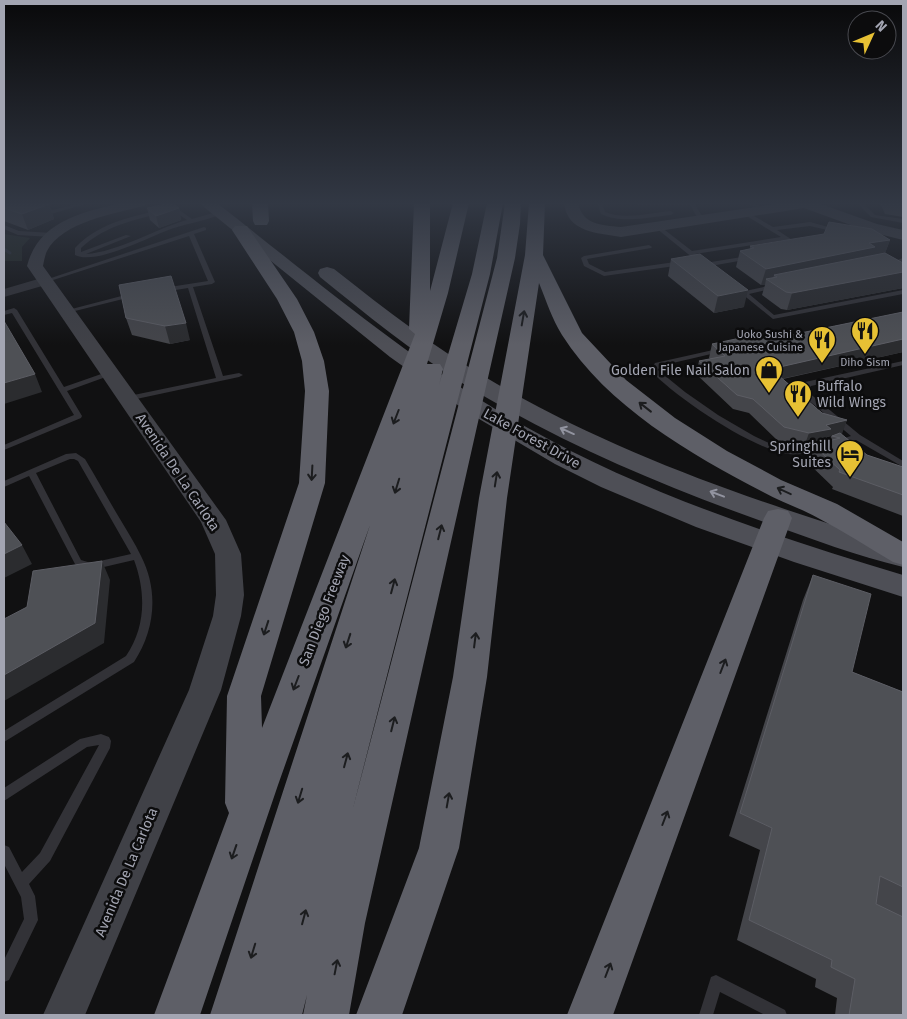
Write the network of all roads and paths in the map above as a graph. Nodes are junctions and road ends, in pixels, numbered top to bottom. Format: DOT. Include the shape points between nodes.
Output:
graph roads {
  1 [pos="40,251"];
  2 [pos="78,251"];
  3 [pos="90,251"];
  4 [pos="108,251"];
  5 [pos="138,251"];
  6 [pos="199,251"];
  7 [pos="255,251"];
  8 [pos="271,251"];
  9 [pos="420,251"];
  10 [pos="451,251"];
  11 [pos="467,251"];
  12 [pos="485,251"];
  13 [pos="507,251"];
  14 [pos="534,251"];
  15 [pos="628,251"];
  16 [pos="688,251"];
  17 [pos="706,251"];
  18 [pos="690,253"];
  19 [pos="78,255"];
  20 [pos="534,255"];
  21 [pos="754,257"];
  22 [pos="903,260"];
  23 [pos="702,262"];
  24 [pos="316,264"];
  25 [pos="882,266"];
  26 [pos="713,270"];
  27 [pos="45,281"];
  28 [pos="190,286"];
  29 [pos="781,286"];
  30 [pos="736,287"];
  31 [pos="158,291"];
  32 [pos="903,292"];
  33 [pos="4,293"];
  34 [pos="744,293"];
  35 [pos="143,294"];
  36 [pos="66,311"];
  37 [pos="4,314"];
  38 [pos="381,327"];
  39 [pos="728,348"];
  40 [pos="420,354"];
  41 [pos="903,363"];
  42 [pos="110,374"];
  43 [pos="239,375"];
  44 [pos="220,378"];
  45 [pos="62,390"];
  46 [pos="127,399"];
  47 [pos="857,438"];
  48 [pos="4,448"];
  49 [pos="903,464"];
  50 [pos="32,472"];
  51 [pos="4,484"];
  52 [pos="774,531"];
  53 [pos="137,556"];
  54 [pos="903,556"];
  55 [pos="903,586"];
  56 [pos="4,737"];
  57 [pos="4,794"];
  58 [pos="244,822"];
  59 [pos="4,850"];
  60 [pos="21,883"];
  61 [pos="4,975"];
  62 [pos="64,1015"];
  63 [pos="177,1015"];
  64 [pos="233,1015"];
  65 [pos="279,1015"];
  66 [pos="326,1015"];
  67 [pos="379,1015"];
  68 [pos="590,1015"];
  69 [pos="706,1015"];
  70 [pos="780,1015"];
  1 -- 27 [label="main road, Avenida De La Carlota" via="35,266"];
  2 -- 19 [label="lane"];
  3 -- 19 [label="lane"];
  4 -- 19 [label="lane" via="94,256"];
  5 -- 27 [label="lane"];
  6 -- 28 [label="lane" via="212,282"];
  7 -- 58 [label="highway, one-way" via="287,299 304,332 313,361 317,391 312,483 244,696"];
  8 -- 38 [label="main road, Lake Forest Drive"];
  9 -- 40 [label="highway"];
  10 -- 40 [label="highway, San Diego Freeway"];
  11 -- 64 [label="highway, one-way"];
  65 -- 12 [label="highway, one-way" via="362,697"];
  66 -- 13 [label="highway, one-way" via="344,923"];
  14 -- 20 [label="highway"];
  15 -- 23 [label="lane" via="584,258 586,265 604,274"];
  16 -- 18 [label="lane"];
  17 -- 18 [label="lane"];
  18 -- 23 [label="lane"];
  54 -- 20 [label="highway, one-way" via="828,512 774,487 706,449 632,397 598,365 570,332"];
  67 -- 20 [label="highway, one-way" via="439,848 470,677 492,498"];
  21 -- 23 [label="lane"];
  22 -- 25 [label="lane"];
  23 -- 26 [label="lane"];
  24 -- 38 [label="main road, Lake Forest Drive"];
  27 -- 33 [label="street"];
  27 -- 36 [label="main road, Avenida De La Carlota"];
  28 -- 31 [label="lane"];
  28 -- 44 [label="lane"];
  29 -- 34 [label="lane"];
  30 -- 34 [label="lane"];
  32 -- 34 [label="lane" via="774,317"];
  35 -- 36 [label="lane"];
  36 -- 42 [label="main road, Avenida De La Carlota"];
  37 -- 45 [label="lane" via="14,310"];
  52 -- 38 [label="main road, Lake Forest Drive, one-way" via="518,406"];
  38 -- 52 [label="main road, Lake Forest Drive" via="422,371 559,455 648,498"];
  39 -- 47 [label="lane" via="657,364 654,370 706,410 785,451 797,452"];
  40 -- 58 [label="highway, San Diego Freeway, one-way"];
  41 -- 47 [label="lane" via="808,384 804,392"];
  42 -- 45 [label="lane"];
  42 -- 46 [label="main road, Avenida De La Carlota"];
  43 -- 44 [label="lane"];
  44 -- 46 [label="lane"];
  45 -- 48 [label="lane" via="78,416"];
  46 -- 62 [label="main road, Avenida De La Carlota" via="213,520 228,554 230,595 205,690"];
  47 -- 49 [label="lane"];
  50 -- 51 [label="lane"];
  50 -- 53 [label="lane" via="78,562 91,567"];
  50 -- 53 [label="lane" via="69,456 81,459"];
  52 -- 54 [label="main road, Lake Forest Drive"];
  52 -- 55 [label="main road, Lake Forest Drive"];
  68 -- 52 [label="highway, one-way"];
  53 -- 56 [label="lane" via="143,569 148,598 140,646 122,666"];
  57 -- 60 [label="lane" via="84,743 105,741 45,857"];
  58 -- 63 [label="highway, San Diego Freeway, one-way"];
  59 -- 60 [label="lane"];
  60 -- 61 [label="lane" via="28,896 31,920"];
  69 -- 70 [label="lane" via="716,982"];
}
